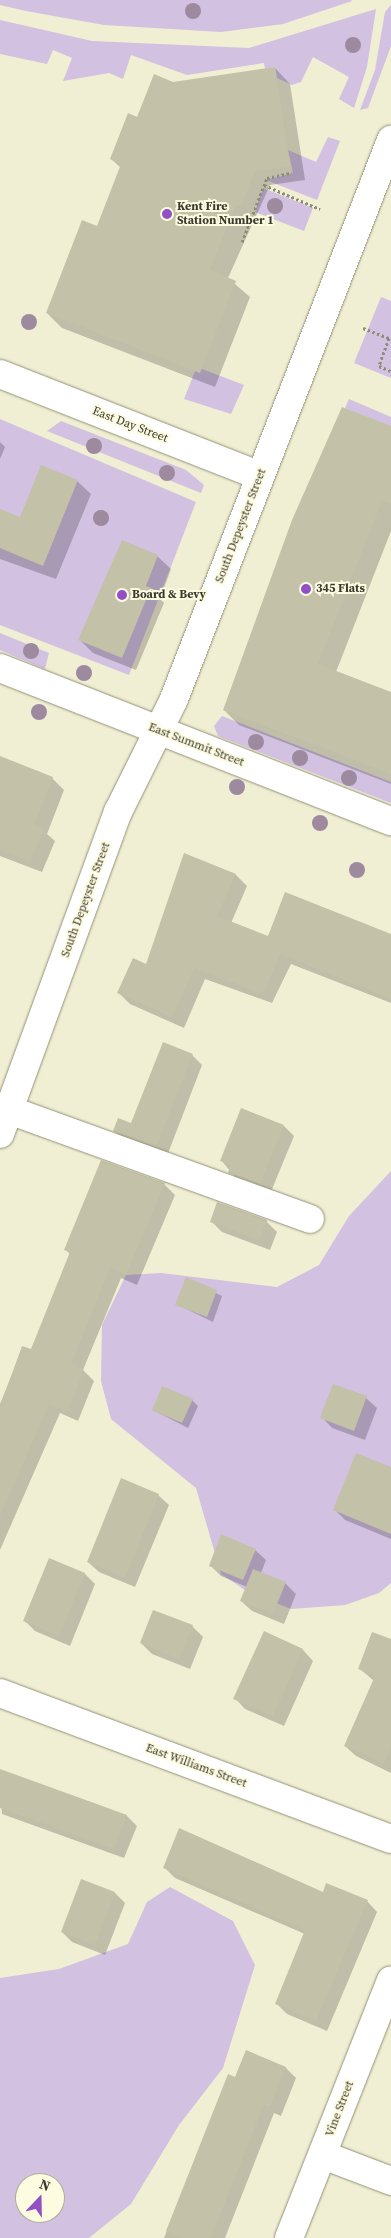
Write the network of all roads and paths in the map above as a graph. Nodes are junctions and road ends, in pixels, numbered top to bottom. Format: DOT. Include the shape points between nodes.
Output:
graph roads {
  1 [pos="391,140"];
  2 [pos="291,173"];
  3 [pos="264,186"];
  4 [pos="320,209"];
  5 [pos="242,242"];
  6 [pos="363,328"];
  7 [pos="390,338"];
  8 [pos="391,371"];
  9 [pos="0,374"];
  10 [pos="260,476"];
  11 [pos="0,668"];
  12 [pos="159,730"];
  13 [pos="391,821"];
  14 [pos="5,1122"];
  15 [pos="310,1219"];
  16 [pos="0,1693"];
  17 [pos="391,1839"];
  18 [pos="391,1980"];
  19 [pos="322,2155"];
  20 [pos="391,2181"];
  21 [pos="289,2238"];
  1 -- 10 [label="street, South Depeyster Street"];
  2 -- 3 [label="path" via="267,178"];
  3 -- 4 [label="path"];
  3 -- 5 [label="path"];
  6 -- 7 [label="path"];
  7 -- 8 [label="path" via="379,366"];
  9 -- 10 [label="street, East Day Street"];
  10 -- 12 [label="street, South Depeyster Street"];
  11 -- 12 [label="street, East Summit Street"];
  12 -- 13 [label="street, East Summit Street"];
  12 -- 14 [label="street, South Depeyster Street" via="118,812"];
  14 -- 15 [label="street"];
  16 -- 17 [label="street, East Williams Street"];
  18 -- 19 [label="street, Vine Street"];
  19 -- 20 [label="street"];
  19 -- 21 [label="street, Vine Street"];
}
